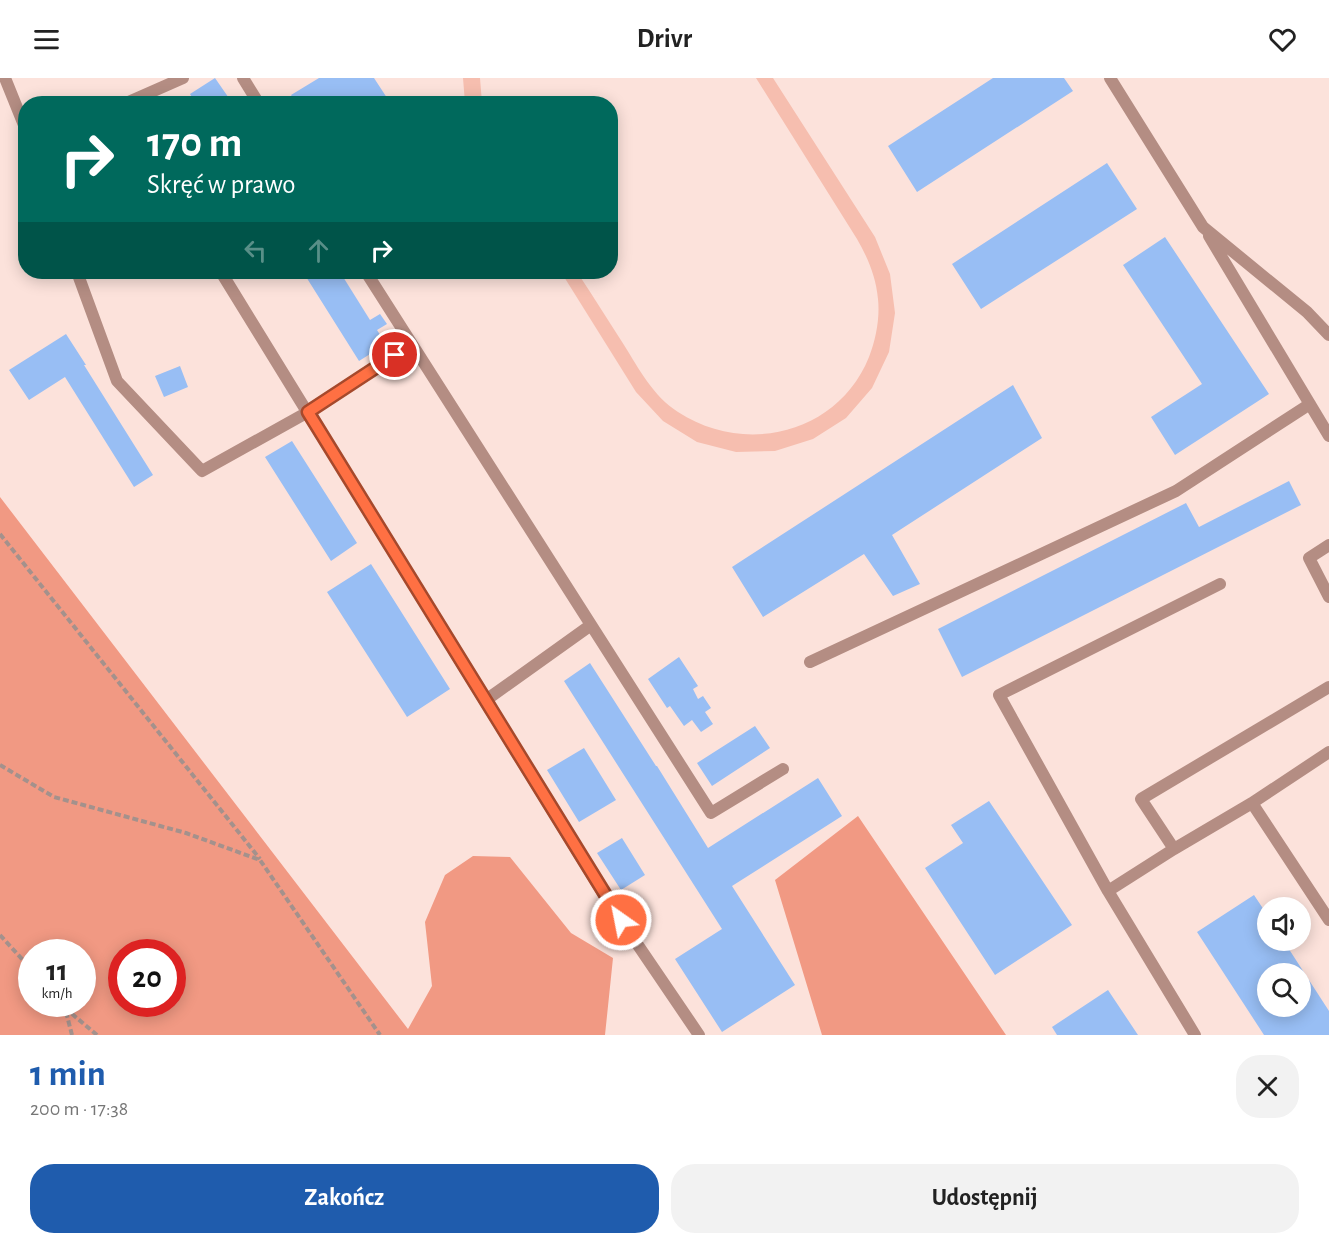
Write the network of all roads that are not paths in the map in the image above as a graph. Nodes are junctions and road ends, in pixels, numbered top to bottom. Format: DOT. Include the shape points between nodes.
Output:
graph roads {
  1 [pos="5,78"];
  2 [pos="183,78"];
  3 [pos="243,78"];
  4 [pos="1110,78"];
  5 [pos="142,96"];
  6 [pos="254,96"];
  7 [pos="18,110"];
  8 [pos="1203,227"];
  9 [pos="80,279"];
  10 [pos="225,279"];
  11 [pos="370,279"];
  12 [pos="1329,335"];
  13 [pos="412,344"];
  14 [pos="1310,404"];
  15 [pos="308,412"];
  16 [pos="1329,436"];
  17 [pos="1329,545"];
  18 [pos="1220,584"];
  19 [pos="1329,597"];
  20 [pos="591,625"];
  21 [pos="810,662"];
  22 [pos="1329,687"];
  23 [pos="486,700"];
  24 [pos="1329,752"];
  25 [pos="783,769"];
  26 [pos="1252,803"];
  27 [pos="1174,849"];
  28 [pos="1108,891"];
  29 [pos="1329,920"];
  30 [pos="699,1035"];
  31 [pos="1196,1035"];
  1 -- 7 [label="lane"];
  2 -- 5 [label="lane"];
  3 -- 6 [label="lane"];
  4 -- 8 [label="lane"];
  8 -- 12 [label="lane" via="1307,312"];
  8 -- 14 [label="lane"];
  9 -- 15 [label="lane" via="117,381 202,471"];
  10 -- 15 [label="lane"];
  11 -- 13 [label="lane"];
  13 -- 15 [label="lane"];
  13 -- 20 [label="lane"];
  14 -- 16 [label="lane"];
  14 -- 21 [label="lane" via="1176,491"];
  15 -- 23 [label="lane"];
  17 -- 19 [label="lane" via="1309,558"];
  18 -- 28 [label="lane" via="999,695"];
  20 -- 23 [label="lane"];
  20 -- 25 [label="lane" via="711,813"];
  22 -- 27 [label="lane" via="1141,799"];
  23 -- 30 [label="lane" via="608,901"];
  24 -- 26 [label="lane"];
  26 -- 27 [label="lane"];
  26 -- 29 [label="lane"];
  27 -- 28 [label="lane"];
  28 -- 31 [label="lane"];
}
